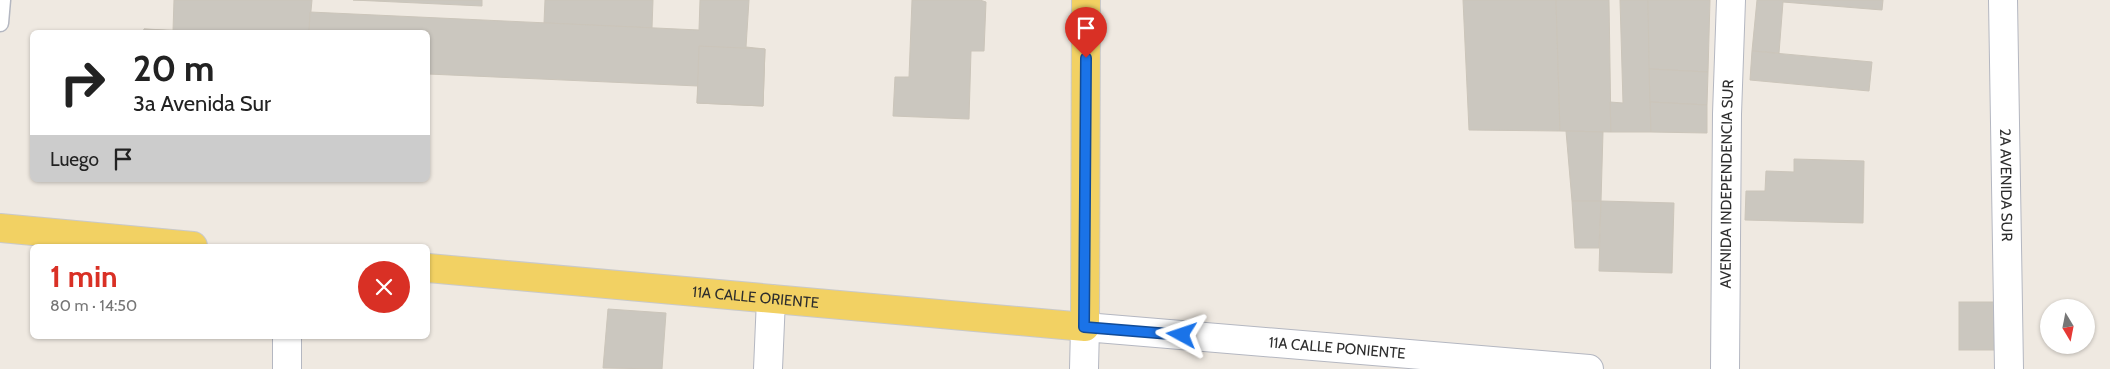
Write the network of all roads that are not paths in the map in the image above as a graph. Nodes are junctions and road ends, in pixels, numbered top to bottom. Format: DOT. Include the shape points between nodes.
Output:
graph roads {
  1 [pos="2,0"];
  2 [pos="1086,0"];
  3 [pos="1731,0"];
  4 [pos="2003,0"];
  5 [pos="0,23"];
  6 [pos="0,228"];
  7 [pos="172,244"];
  8 [pos="430,268"];
  9 [pos="771,299"];
  10 [pos="1084,327"];
  11 [pos="286,339"];
  12 [pos="287,369"];
  13 [pos="768,369"];
  14 [pos="1084,369"];
  15 [pos="1590,369"];
  16 [pos="1725,369"];
  17 [pos="2009,369"];
  1 -- 5 [label="lane"];
  2 -- 10 [label="main road"];
  3 -- 16 [label="main road, AVENIDA INDEPENDENCIA SUR"];
  4 -- 17 [label="main road, 2A AVENIDA SUR"];
  6 -- 7 [label="main road"];
  8 -- 9 [label="main road, 11A CALLE ORIENTE"];
  9 -- 10 [label="main road, 11A CALLE ORIENTE"];
  9 -- 13 [label="main road"];
  10 -- 14 [label="main road"];
  10 -- 15 [label="main road, 11A CALLE PONIENTE"];
  11 -- 12 [label="main road"];
}
